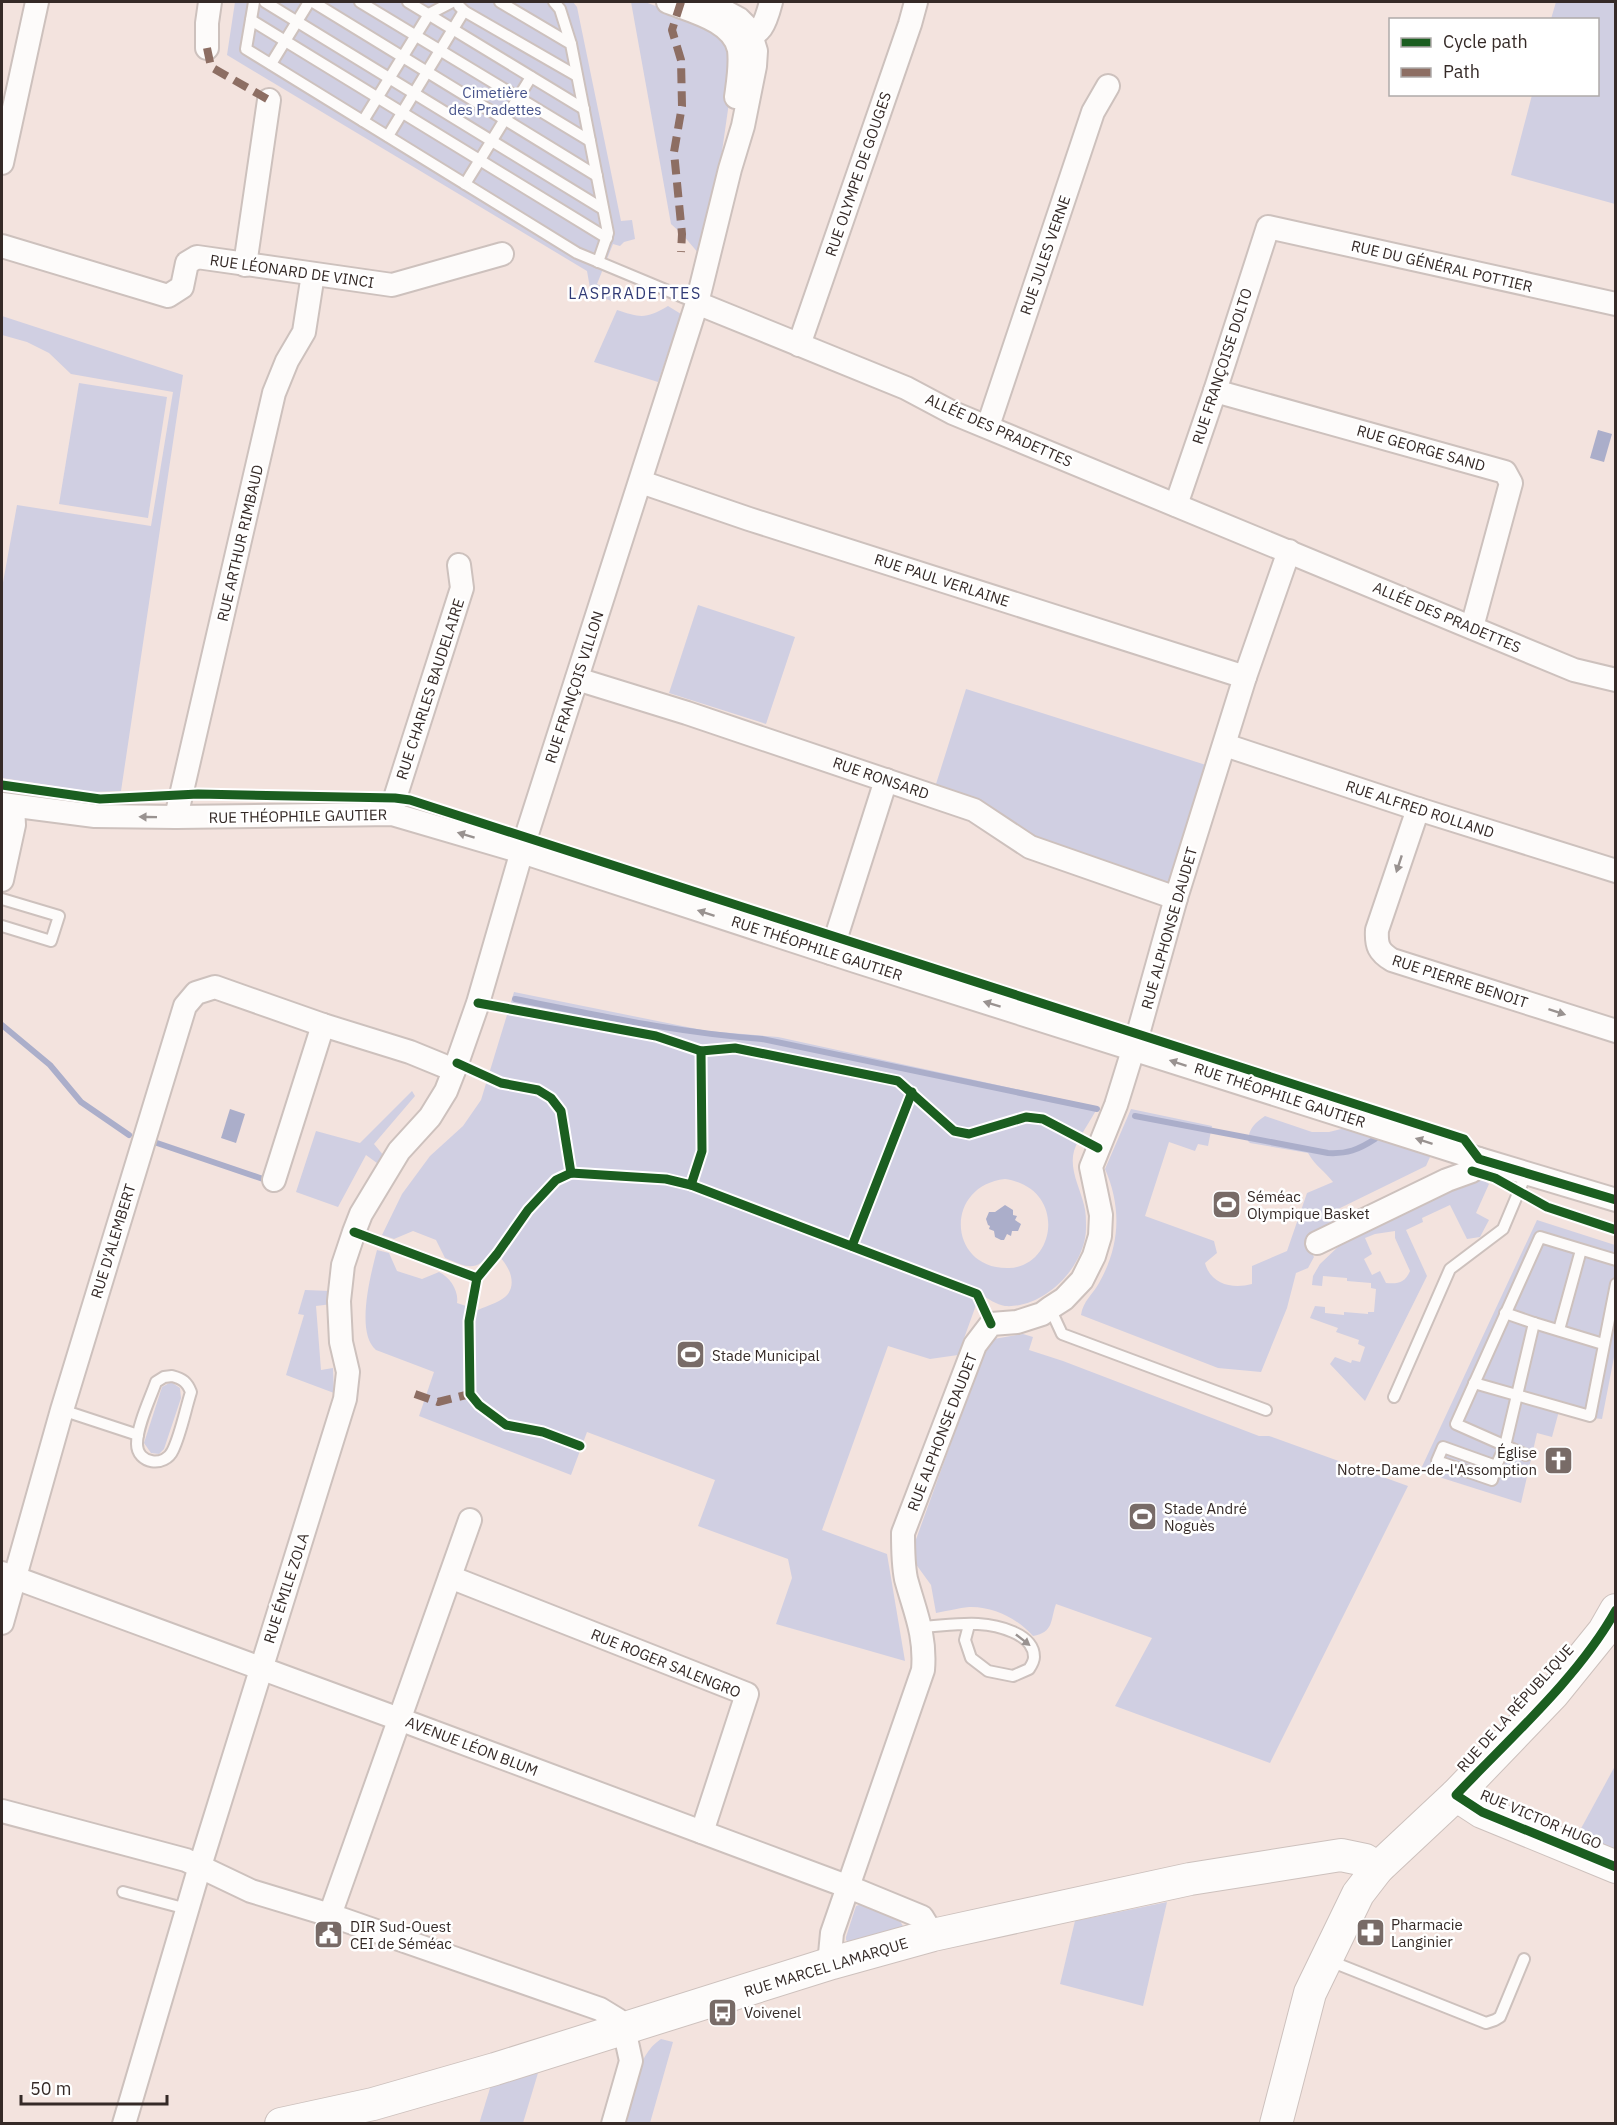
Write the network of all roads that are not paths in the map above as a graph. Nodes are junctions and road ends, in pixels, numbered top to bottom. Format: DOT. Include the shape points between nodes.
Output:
graph roads {
  1 [pos="37,2"];
  2 [pos="210,2"];
  3 [pos="254,2"];
  4 [pos="265,2"];
  5 [pos="311,2"];
  6 [pos="360,2"];
  7 [pos="408,2"];
  8 [pos="453,2"];
  9 [pos="500,2"];
  10 [pos="554,2"];
  11 [pos="668,2"];
  12 [pos="702,2"];
  13 [pos="771,2"];
  14 [pos="916,2"];
  15 [pos="464,11"];
  16 [pos="429,14"];
  17 [pos="251,20"];
  18 [pos="297,21"];
  19 [pos="453,29"];
  20 [pos="416,36"];
  21 [pos="744,40"];
  22 [pos="285,41"];
  23 [pos="571,44"];
  24 [pos="207,48"];
  25 [pos="440,51"];
  26 [pos="403,57"];
  27 [pos="271,64"];
  28 [pos="427,72"];
  29 [pos="577,76"];
  30 [pos="531,77"];
  31 [pos="390,78"];
  32 [pos="1108,86"];
  33 [pos="414,93"];
  34 [pos="377,98"];
  35 [pos="518,98"];
  36 [pos="269,100"];
  37 [pos="584,109"];
  38 [pos="402,113"];
  39 [pos="505,119"];
  40 [pos="363,121"];
  41 [pos="388,136"];
  42 [pos="492,141"];
  43 [pos="590,141"];
  44 [pos="479,160"];
  45 [pos="2,163"];
  46 [pos="597,176"];
  47 [pos="465,183"];
  48 [pos="603,209"];
  49 [pos="1268,227"];
  50 [pos="606,238"];
  51 [pos="2,246"];
  52 [pos="502,254"];
  53 [pos="598,262"];
  54 [pos="245,265"];
  55 [pos="313,274"];
  56 [pos="697,303"];
  57 [pos="1616,304"];
  58 [pos="799,345"];
  59 [pos="1215,391"];
  60 [pos="988,426"];
  61 [pos="641,482"];
  62 [pos="1176,505"];
  63 [pos="1288,551"];
  64 [pos="459,565"];
  65 [pos="1472,627"];
  66 [pos="1245,676"];
  67 [pos="577,679"];
  68 [pos="1616,680"];
  69 [pos="1225,745"];
  70 [pos="886,780"];
  71 [pos="7,805"];
  72 [pos="1418,809"];
  73 [pos="392,813"];
  74 [pos="176,817"];
  75 [pos="522,852"];
  76 [pos="1616,871"];
  77 [pos="2,880"];
  78 [pos="1176,898"];
  79 [pos="2,899"];
  80 [pos="2,926"];
  81 [pos="831,953"];
  82 [pos="323,1025"];
  83 [pos="1616,1031"];
  84 [pos="1133,1048"];
  85 [pos="454,1070"];
  86 [pos="1479,1159"];
  87 [pos="1527,1172"];
  88 [pos="274,1180"];
  89 [pos="1616,1200"];
  90 [pos="1317,1243"];
  91 [pos="1581,1250"];
  92 [pos="1616,1260"];
  93 [pos="1616,1284"];
  94 [pos="1050,1308"];
  95 [pos="1505,1313"];
  96 [pos="1534,1323"];
  97 [pos="1559,1330"];
  98 [pos="1604,1344"];
  99 [pos="1474,1383"];
  100 [pos="1517,1395"];
  101 [pos="1394,1397"];
  102 [pos="62,1410"];
  103 [pos="1266,1410"];
  104 [pos="138,1436"];
  105 [pos="1505,1446"];
  106 [pos="1526,1455"];
  107 [pos="1496,1466"];
  108 [pos="470,1520"];
  109 [pos="8,1576"];
  110 [pos="450,1577"];
  111 [pos="1616,1610"];
  112 [pos="2,1623"];
  113 [pos="969,1625"];
  114 [pos="921,1627"];
  115 [pos="260,1668"];
  116 [pos="399,1719"];
  117 [pos="1456,1795"];
  118 [pos="2,1811"];
  119 [pos="702,1832"];
  120 [pos="200,1866"];
  121 [pos="1616,1867"];
  122 [pos="1378,1868"];
  123 [pos="849,1887"];
  124 [pos="123,1892"];
  125 [pos="187,1909"];
  126 [pos="330,1915"];
  127 [pos="933,1935"];
  128 [pos="1326,1959"];
  129 [pos="1524,1959"];
  130 [pos="832,1963"];
  131 [pos="624,2029"];
  132 [pos="286,2123"];
  133 [pos="124,2124"];
  134 [pos="281,2124"];
  135 [pos="613,2124"];
  136 [pos="1276,2124"];
  1 -- 45 [label="street"];
  2 -- 24 [label="street"];
  3 -- 17 [label="lane"];
  4 -- 18 [label="lane"];
  5 -- 18 [label="lane"];
  5 -- 26 [label="lane"];
  6 -- 20 [label="lane"];
  7 -- 16 [label="lane"];
  8 -- 15 [label="lane"];
  8 -- 16 [label="lane"];
  9 -- 23 [label="lane"];
  10 -- 23 [label="lane"];
  11 -- 21 [label="street" via="717,23"];
  12 -- 21 [label="street" via="747,27"];
  13 -- 21 [label="street" via="765,22"];
  14 -- 58 [label="street, RUE OLYMPE DE GOUGES"];
  15 -- 19 [label="lane"];
  15 -- 29 [label="lane"];
  16 -- 19 [label="lane"];
  16 -- 20 [label="lane"];
  17 -- 22 [label="lane"];
  17 -- 27 [label="lane" via="246,49"];
  18 -- 22 [label="lane"];
  18 -- 31 [label="lane"];
  19 -- 25 [label="lane"];
  19 -- 30 [label="lane"];
  20 -- 25 [label="lane"];
  20 -- 26 [label="lane"];
  21 -- 56 [label="street" via="739,58 730,169"];
  22 -- 27 [label="lane"];
  22 -- 34 [label="lane"];
  23 -- 29 [label="lane"];
  25 -- 28 [label="lane"];
  25 -- 35 [label="lane"];
  26 -- 28 [label="lane"];
  26 -- 31 [label="lane"];
  27 -- 40 [label="lane"];
  28 -- 33 [label="lane"];
  28 -- 39 [label="lane"];
  29 -- 37 [label="lane"];
  30 -- 35 [label="lane"];
  30 -- 37 [label="lane"];
  31 -- 33 [label="lane"];
  31 -- 34 [label="lane"];
  32 -- 60 [label="street, RUE JULES VERNE" via="1093,112"];
  33 -- 38 [label="lane"];
  33 -- 42 [label="lane"];
  34 -- 38 [label="lane"];
  34 -- 40 [label="lane"];
  35 -- 39 [label="lane"];
  35 -- 43 [label="lane"];
  36 -- 54 [label="street"];
  37 -- 43 [label="lane"];
  38 -- 41 [label="lane"];
  38 -- 44 [label="lane"];
  39 -- 42 [label="lane"];
  39 -- 46 [label="lane"];
  40 -- 41 [label="lane"];
  41 -- 47 [label="lane"];
  42 -- 44 [label="lane"];
  42 -- 48 [label="lane"];
  43 -- 46 [label="lane"];
  44 -- 47 [label="lane"];
  44 -- 50 [label="lane"];
  46 -- 48 [label="lane"];
  47 -- 53 [label="lane"];
  48 -- 50 [label="lane"];
  49 -- 57 [label="street, RUE DU GÉNÉRAL POTTIER"];
  49 -- 59 [label="street, RUE FRANÇOISE DOLTO"];
  50 -- 53 [label="lane"];
  51 -- 54 [label="street, RUE LÉONARD DE VINCI" via="168,296 182,287 187,263 197,257"];
  52 -- 55 [label="street, RUE LÉONARD DE VINCI" via="392,285"];
  53 -- 56 [label="lane"];
  54 -- 55 [label="street, RUE LÉONARD DE VINCI"];
  55 -- 74 [label="street, RUE ARTHUR RIMBAUD" via="304,332 274,393"];
  56 -- 58 [label="street, ALLÉE DES PRADETTES"];
  56 -- 61 [label="street, RUE FRANÇOIS VILLON"];
  58 -- 60 [label="street, ALLÉE DES PRADETTES"];
  59 -- 62 [label="street, RUE FRANÇOISE DOLTO"];
  59 -- 65 [label="street, RUE GEORGE SAND" via="1505,472 1511,483"];
  60 -- 62 [label="street, ALLÉE DES PRADETTES"];
  61 -- 66 [label="street, RUE PAUL VERLAINE"];
  61 -- 67 [label="street, RUE FRANÇOIS VILLON"];
  62 -- 63 [label="street, ALLÉE DES PRADETTES"];
  63 -- 65 [label="street, ALLÉE DES PRADETTES"];
  63 -- 66 [label="street, RUE ALPHONSE DAUDET"];
  64 -- 73 [label="street, RUE CHARLES BAUDELAIRE" via="462,588"];
  65 -- 68 [label="street, ALLÉE DES PRADETTES" via="1574,670"];
  66 -- 69 [label="street, RUE ALPHONSE DAUDET"];
  67 -- 70 [label="street, RUE RONSARD"];
  67 -- 75 [label="street, RUE FRANÇOIS VILLON"];
  69 -- 72 [label="street, RUE ALFRED ROLLAND"];
  69 -- 78 [label="street, RUE ALPHONSE DAUDET"];
  70 -- 78 [label="street, RUE RONSARD" via="974,810 1030,847"];
  70 -- 81 [label="street"];
  74 -- 71 [label="street, RUE THÉOPHILE GAUTIER, one-way" via="95,816"];
  71 -- 77 [label="street" via="14,825"];
  72 -- 76 [label="street, RUE ALFRED ROLLAND"];
  72 -- 83 [label="street, RUE PIERRE BENOIT, one-way" via="1377,930 1376,942 1381,953 1392,960"];
  73 -- 74 [label="street, RUE THÉOPHILE GAUTIER"];
  75 -- 73 [label="street, RUE THÉOPHILE GAUTIER, one-way"];
  81 -- 75 [label="street, RUE THÉOPHILE GAUTIER, one-way"];
  75 -- 85 [label="street, RUE FRANÇOIS VILLON"];
  78 -- 84 [label="street, RUE ALPHONSE DAUDET"];
  79 -- 80 [label="lane" via="59,916 51,941"];
  84 -- 81 [label="street, RUE THÉOPHILE GAUTIER, one-way"];
  82 -- 85 [label="street, RUE D'ALEMBERT"];
  82 -- 88 [label="street"];
  82 -- 102 [label="street, RUE D'ALEMBERT" via="215,987 196,993 184,1006"];
  86 -- 84 [label="street, RUE THÉOPHILE GAUTIER, one-way"];
  84 -- 94 [label="street, RUE ALPHONSE DAUDET" via="1111,1120 1091,1167 1101,1215 1094,1256 1082,1280"];
  85 -- 115 [label="street, RUE ÉMILE ZOLA" via="436,1108 399,1151 354,1232 339,1301 341,1342 348,1372 345,1400"];
  86 -- 87 [label="street, RUE THÉOPHILE GAUTIER"];
  86 -- 90 [label="street" via="1472,1171"];
  87 -- 89 [label="street, RUE THÉOPHILE GAUTIER"];
  87 -- 101 [label="lane" via="1503,1229 1450,1269"];
  91 -- 92 [label="lane"];
  91 -- 95 [label="lane" via="1540,1237"];
  91 -- 97 [label="lane"];
  93 -- 98 [label="lane"];
  94 -- 103 [label="lane" via="1062,1334"];
  94 -- 114 [label="street, RUE ALPHONSE DAUDET" via="1017,1322 991,1324 975,1345 965,1368 903,1533 906,1578"];
  95 -- 96 [label="lane"];
  95 -- 99 [label="lane"];
  96 -- 97 [label="lane"];
  96 -- 100 [label="lane"];
  97 -- 98 [label="lane"];
  98 -- 100 [label="lane" via="1590,1416"];
  99 -- 100 [label="lane"];
  99 -- 105 [label="lane" via="1456,1424"];
  100 -- 105 [label="lane"];
  102 -- 104 [label="lane"];
  102 -- 109 [label="street, RUE D'ALEMBERT"];
  104 -- 104 [label="lane" via="156,1382 164,1377 181,1378 190,1392 172,1452 164,1460 152,1462 142,1457 136,1447"];
  105 -- 106 [label="lane"];
  105 -- 107 [label="lane"];
  107 -- 107 [label="lane" via="1492,1480 1437,1461 1443,1447"];
  108 -- 110 [label="street"];
  109 -- 112 [label="street, RUE D'ALEMBERT"];
  109 -- 115 [label="street, AVENUE LÉON BLUM"];
  110 -- 116 [label="street"];
  110 -- 119 [label="street, RUE ROGER SALENGRO" via="747,1694"];
  111 -- 117 [label="street, RUE DE LA RÉPUBLIQUE" via="1553,1694"];
  113 -- 113 [label="lane, one-way" via="996,1627 1022,1636 1032,1647 1034,1658 1029,1670 1013,1676 988,1671 971,1658 965,1640"];
  113 -- 114 [label="lane"];
  114 -- 123 [label="street, RUE ALPHONSE DAUDET" via="923,1670"];
  115 -- 116 [label="street, AVENUE LÉON BLUM"];
  115 -- 120 [label="street, RUE ÉMILE ZOLA"];
  116 -- 119 [label="street, AVENUE LÉON BLUM"];
  116 -- 126 [label="street"];
  117 -- 121 [label="street, RUE VICTOR HUGO" via="1482,1812"];
  117 -- 122 [label="street, RUE DE LA RÉPUBLIQUE"];
  118 -- 120 [label="street"];
  119 -- 123 [label="street, AVENUE LÉON BLUM"];
  120 -- 125 [label="street, RUE ÉMILE ZOLA"];
  120 -- 126 [label="street" via="251,1891"];
  122 -- 127 [label="street, RUE MARCEL LAMARQUE" via="1365,1860 1341,1855 1190,1879"];
  122 -- 128 [label="street, RUE DE LA RÉPUBLIQUE" via="1358,1894"];
  123 -- 127 [label="street, AVENUE LÉON BLUM" via="922,1917"];
  123 -- 130 [label="street, RUE ALPHONSE DAUDET" via="832,1933"];
  124 -- 125 [label="lane"];
  125 -- 133 [label="street, RUE ÉMILE ZOLA"];
  126 -- 131 [label="street" via="600,2009 618,2020"];
  127 -- 130 [label="street, RUE MARCEL LAMARQUE"];
  128 -- 129 [label="lane" via="1486,2023 1500,2017"];
  128 -- 136 [label="street, RUE DE LA RÉPUBLIQUE" via="1310,1993"];
  130 -- 131 [label="street, RUE MARCEL LAMARQUE"];
  131 -- 132 [label="street, RUE MARCEL LAMARQUE" via="373,2104"];
  131 -- 135 [label="street" via="631,2061"];
  132 -- 134 [label="street, RUE MARCEL LAMARQUE"];
}
